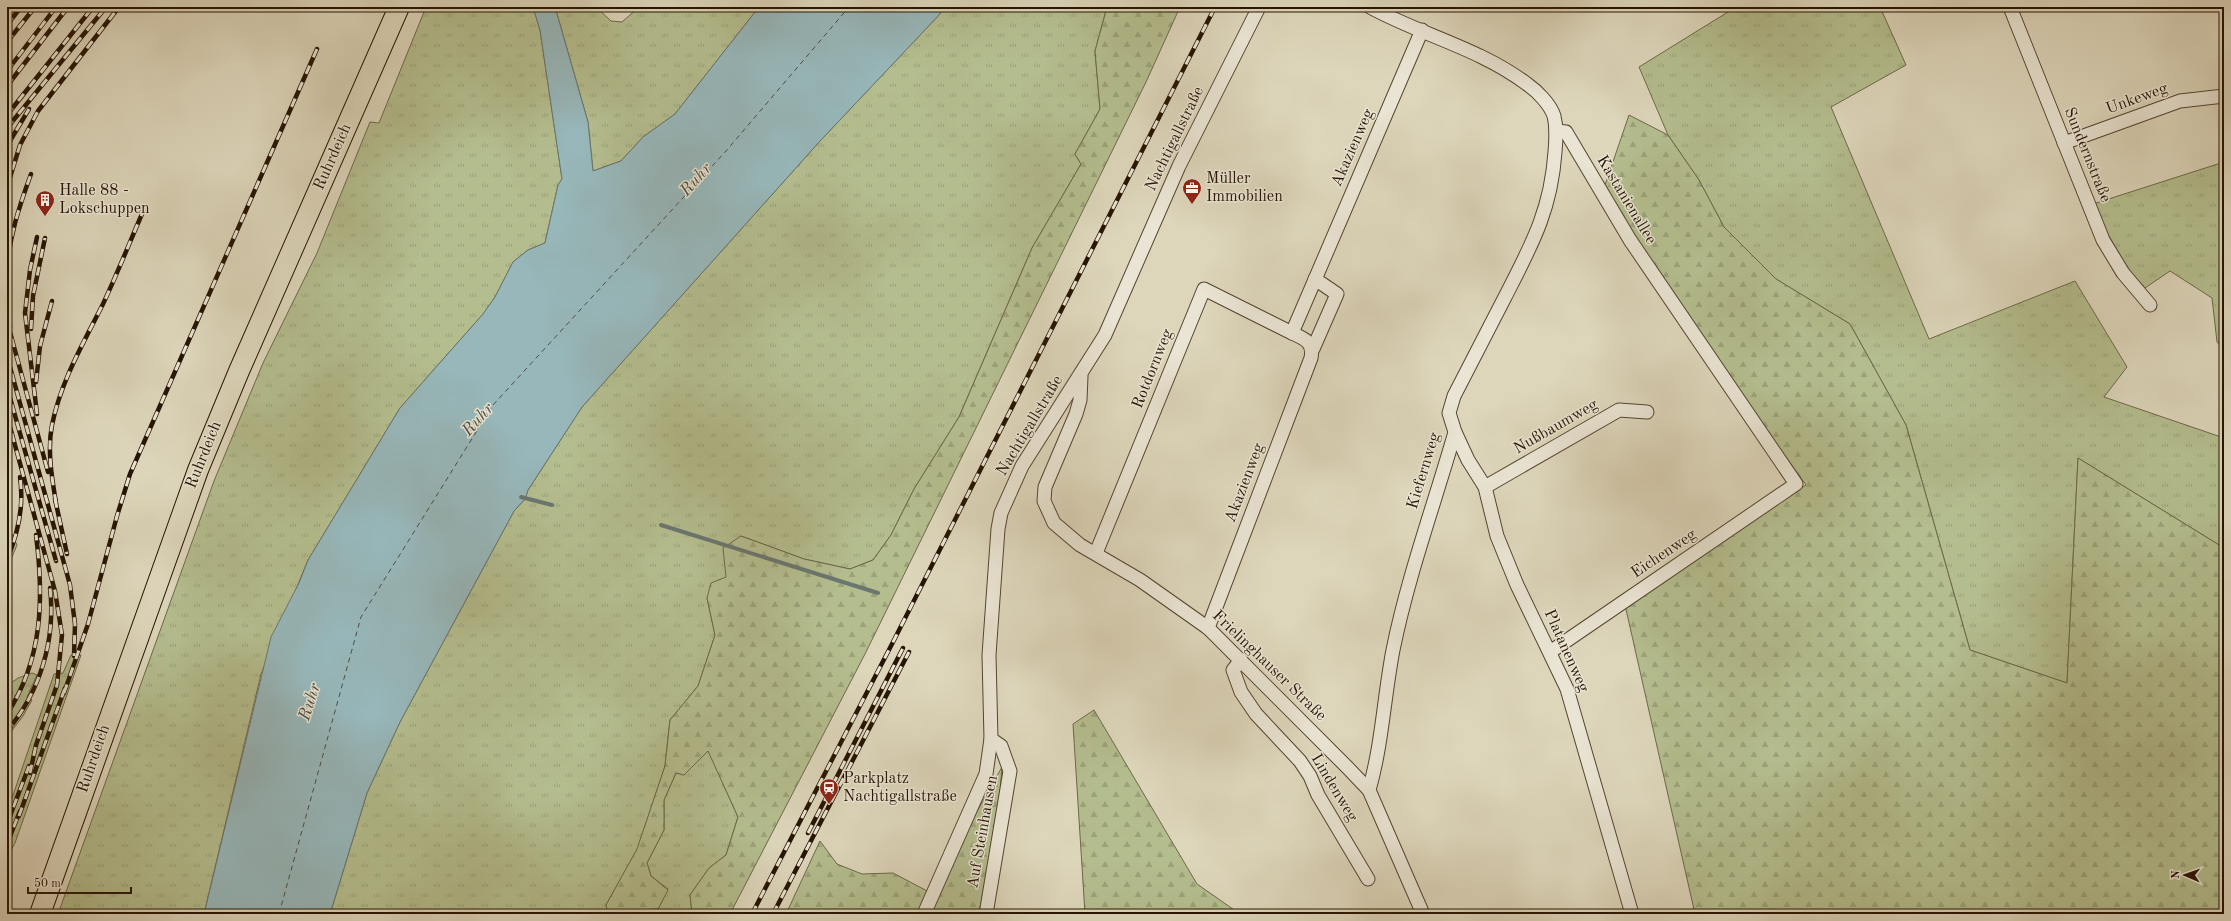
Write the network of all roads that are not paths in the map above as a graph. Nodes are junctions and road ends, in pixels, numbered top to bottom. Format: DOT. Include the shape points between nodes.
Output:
graph roads {
  1 [pos="399,7"];
  2 [pos="1259,7"];
  3 [pos="1370,7"];
  4 [pos="2010,7"];
  5 [pos="1422,30"];
  6 [pos="2224,96"];
  7 [pos="1556,131"];
  8 [pos="2064,143"];
  9 [pos="1315,278"];
  10 [pos="2150,305"];
  11 [pos="1292,333"];
  12 [pos="1313,349"];
  13 [pos="1081,376"];
  14 [pos="1647,412"];
  15 [pos="1455,432"];
  16 [pos="1796,484"];
  17 [pos="1485,487"];
  18 [pos="1096,554"];
  19 [pos="1208,628"];
  20 [pos="1550,652"];
  21 [pos="1241,660"];
  22 [pos="991,739"];
  23 [pos="1369,790"];
  24 [pos="1368,879"];
  25 [pos="40,914"];
  26 [pos="924,914"];
  27 [pos="986,914"];
  28 [pos="1423,914"];
  29 [pos="1632,914"];
  1 -- 25 [label="main road, Ruhrdeich" via="198,470"];
  2 -- 13 [label="street, Nachtigallstraße" via="1179,166 1105,335"];
  3 -- 5 [label="street" via="1394,20"];
  4 -- 8 [label="street, Sundernstraße"];
  5 -- 7 [label="street" via="1483,56 1528,84 1542,97 1553,115"];
  5 -- 9 [label="street, Akazienweg"];
  6 -- 8 [label="street, Unkeweg" via="2180,101"];
  7 -- 15 [label="street, Kiefernweg" via="1553,176 1542,222 1454,396 1449,413"];
  7 -- 16 [label="street, Kastanienallee" via="1566,132 1630,240"];
  8 -- 10 [label="street, Sundernstraße" via="2102,240 2123,272"];
  9 -- 11 [label="street, Akazienweg"];
  9 -- 12 [label="street, Akazienweg" via="1337,294"];
  11 -- 12 [label="street" via="1306,340"];
  11 -- 18 [label="street, Rotdornweg" via="1204,289"];
  12 -- 19 [label="street, Akazienweg" via="1300,391"];
  13 -- 18 [label="street, Frielinghauser Straße" via="1080,400 1076,414 1045,487 1044,501 1054,523 1065,534"];
  13 -- 22 [label="street, Nachtigallstraße" via="1022,466 1001,513 989,655"];
  14 -- 17 [label="street, Nußbaumweg" via="1619,410"];
  15 -- 17 [label="street, Platanenweg"];
  15 -- 23 [label="street, Kiefernweg" via="1411,575 1393,650"];
  16 -- 20 [label="street, Eichenweg"];
  17 -- 20 [label="street, Platanenweg" via="1497,536 1517,586"];
  18 -- 19 [label="street, Frielinghauser Straße" via="1163,595"];
  19 -- 21 [label="street, Frielinghauser Straße"];
  20 -- 29 [label="street, Platanenweg" via="1567,689"];
  21 -- 23 [label="street, Frielinghauser Straße"];
  21 -- 24 [label="street, Lindenweg" via="1233,670 1241,692 1256,714 1310,776 1318,795"];
  22 -- 26 [label="street, Nachtigallstraße" via="986,774"];
  22 -- 27 [label="street, Auf Steinhausen" via="1001,746 1010,771"];
  23 -- 28 [label="street, Frielinghauser Straße"];
}
